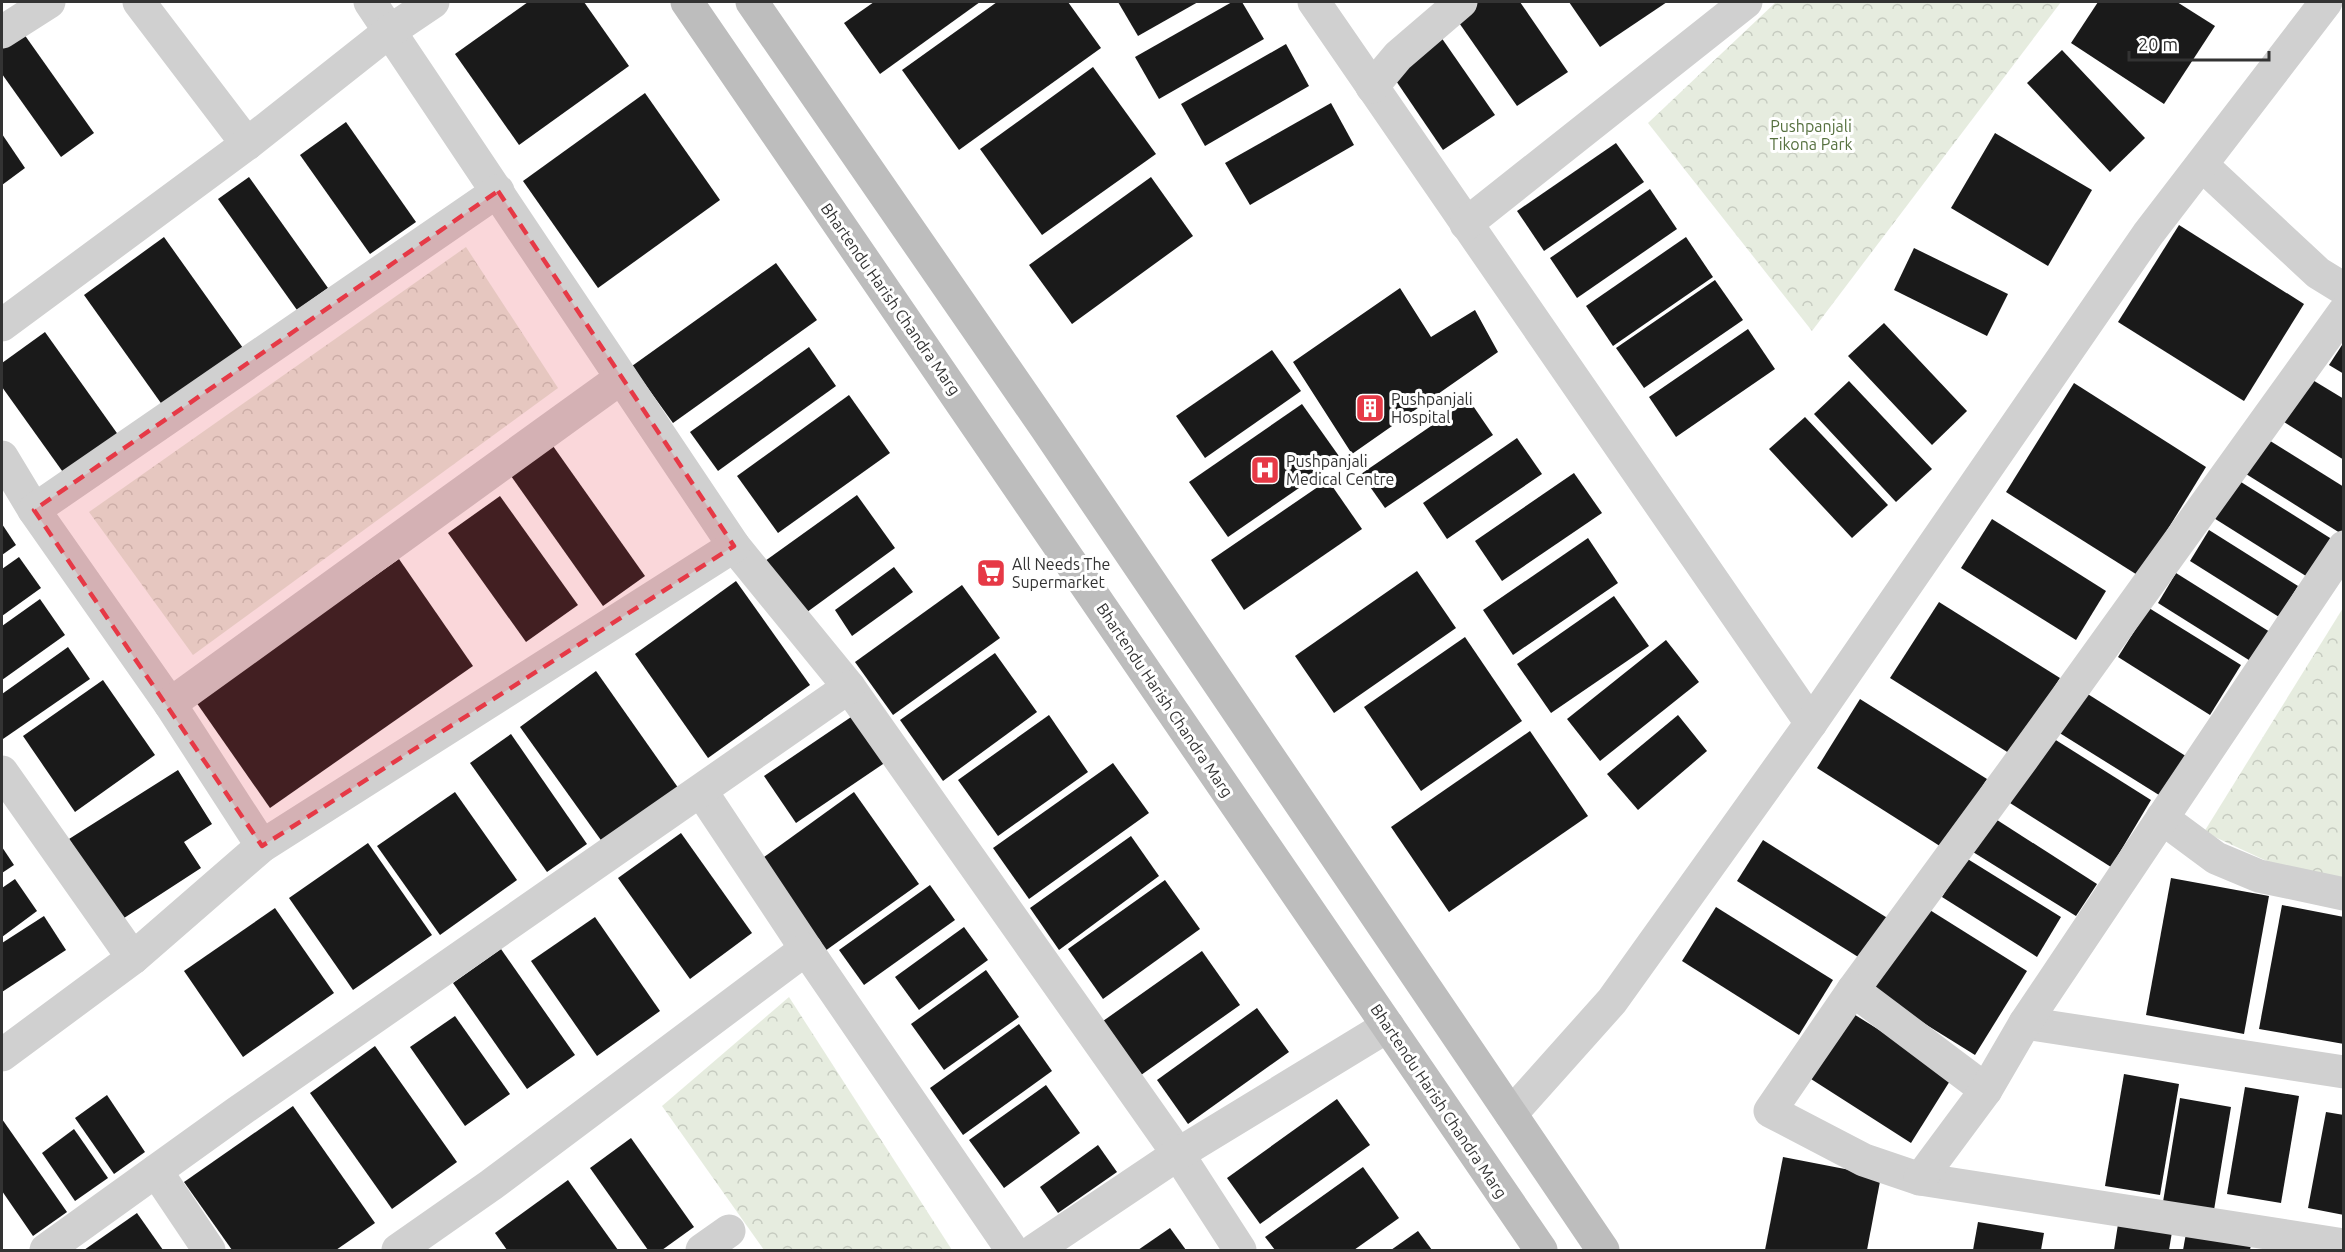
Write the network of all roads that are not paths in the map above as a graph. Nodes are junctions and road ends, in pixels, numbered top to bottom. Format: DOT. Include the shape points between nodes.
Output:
graph roads {
  1 [pos="49,2"];
  2 [pos="139,2"];
  3 [pos="370,2"];
  4 [pos="433,2"];
  5 [pos="687,2"];
  6 [pos="752,2"];
  7 [pos="1314,2"];
  8 [pos="1461,2"];
  9 [pos="1746,2"];
  10 [pos="2326,2"];
  11 [pos="390,31"];
  12 [pos="2,32"];
  13 [pos="1371,87"];
  14 [pos="247,144"];
  15 [pos="2202,165"];
  16 [pos="498,191"];
  17 [pos="1466,224"];
  18 [pos="2343,289"];
  19 [pos="2343,312"];
  20 [pos="2,325"];
  21 [pos="621,378"];
  22 [pos="2,457"];
  23 [pos="34,510"];
  24 [pos="734,546"];
  25 [pos="2343,547"];
  26 [pos="849,687"];
  27 [pos="170,704"];
  28 [pos="1811,723"];
  29 [pos="2,772"];
  30 [pos="701,791"];
  31 [pos="2162,818"];
  32 [pos="262,846"];
  33 [pos="2343,894"];
  34 [pos="806,949"];
  35 [pos="134,958"];
  36 [pos="1853,990"];
  37 [pos="2025,1023"];
  38 [pos="1388,1026"];
  39 [pos="2,1055"];
  40 [pos="2343,1072"];
  41 [pos="1986,1090"];
  42 [pos="1511,1114"];
  43 [pos="1178,1154"];
  44 [pos="156,1171"];
  45 [pos="1920,1179"];
  46 [pos="729,1232"];
  47 [pos="2343,1245"];
  48 [pos="46,1251"];
  49 [pos="209,1251"];
  50 [pos="398,1251"];
  51 [pos="702,1251"];
  52 [pos="1012,1251"];
  53 [pos="1035,1251"];
  54 [pos="1240,1251"];
  55 [pos="1541,1251"];
  56 [pos="1603,1251"];
  1 -- 12 [label="street"];
  2 -- 14 [label="street"];
  3 -- 11 [label="street"];
  4 -- 11 [label="street"];
  5 -- 38 [label="main road, Bhartendu Harish Chandra Marg"];
  6 -- 42 [label="main road"];
  7 -- 13 [label="street"];
  8 -- 13 [label="street" via="1398,56"];
  9 -- 17 [label="street"];
  10 -- 15 [label="street"];
  11 -- 14 [label="street"];
  11 -- 16 [label="street"];
  13 -- 17 [label="street"];
  14 -- 20 [label="street"];
  15 -- 18 [label="street" via="2318,273"];
  15 -- 28 [label="street" via="2148,234"];
  16 -- 21 [label="street"];
  16 -- 23 [label="street"];
  17 -- 28 [label="street"];
  19 -- 36 [label="street"];
  21 -- 24 [label="street"];
  21 -- 27 [label="street"];
  22 -- 23 [label="street"];
  23 -- 27 [label="street"];
  24 -- 26 [label="street"];
  24 -- 32 [label="street"];
  25 -- 31 [label="street"];
  26 -- 30 [label="street"];
  26 -- 43 [label="street"];
  27 -- 32 [label="street"];
  28 -- 42 [label="street" via="1612,1000"];
  29 -- 35 [label="street"];
  30 -- 34 [label="street"];
  30 -- 44 [label="street"];
  31 -- 33 [label="street" via="2216,858 2259,876"];
  31 -- 37 [label="street"];
  32 -- 35 [label="street"];
  34 -- 50 [label="street"];
  34 -- 52 [label="street"];
  35 -- 39 [label="street"];
  36 -- 41 [label="street"];
  36 -- 45 [label="street" via="1770,1110 1864,1160"];
  37 -- 40 [label="street"];
  37 -- 41 [label="street"];
  38 -- 43 [label="street"];
  38 -- 55 [label="main road, Bhartendu Harish Chandra Marg"];
  41 -- 45 [label="street"];
  42 -- 56 [label="main road"];
  43 -- 53 [label="street"];
  43 -- 54 [label="street"];
  44 -- 48 [label="street"];
  44 -- 49 [label="street"];
  45 -- 47 [label="street"];
  46 -- 51 [label="street"];
}
